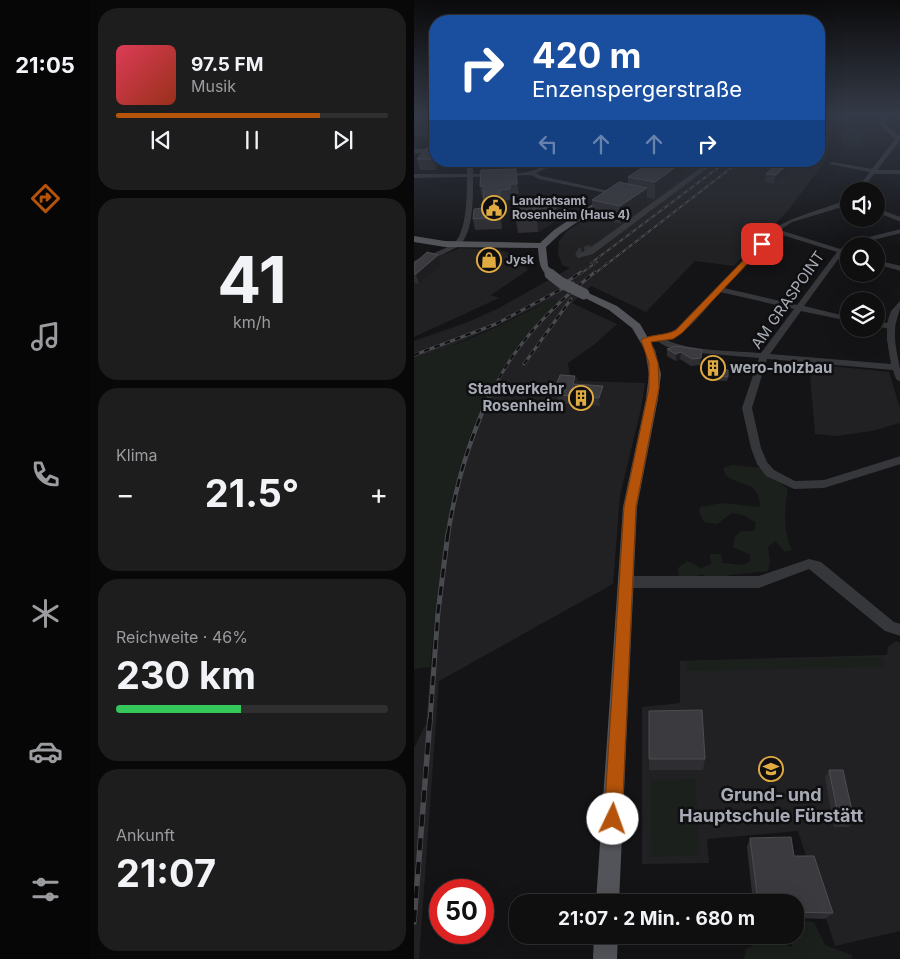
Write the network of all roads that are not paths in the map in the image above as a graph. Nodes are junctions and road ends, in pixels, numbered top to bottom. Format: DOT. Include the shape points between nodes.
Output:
graph roads {
  1 [pos="883,159"];
  2 [pos="832,164"];
  3 [pos="470,167"];
  4 [pos="545,167"];
  5 [pos="706,167"];
  6 [pos="689,171"];
  7 [pos="874,171"];
  8 [pos="900,172"];
  9 [pos="532,173"];
  10 [pos="698,173"];
  11 [pos="414,176"];
  12 [pos="469,176"];
  13 [pos="865,182"];
  14 [pos="625,191"];
  15 [pos="615,193"];
  16 [pos="648,201"];
  17 [pos="656,203"];
  18 [pos="840,206"];
  19 [pos="885,214"];
  20 [pos="900,220"];
  21 [pos="775,230"];
  22 [pos="900,231"];
  23 [pos="876,237"];
  24 [pos="414,239"];
  25 [pos="458,244"];
  26 [pos="542,246"];
  27 [pos="840,248"];
  28 [pos="581,256"];
  29 [pos="840,258"];
  30 [pos="414,264"];
  31 [pos="885,265"];
  32 [pos="900,269"];
  33 [pos="720,290"];
  34 [pos="900,302"];
  35 [pos="798,308"];
  36 [pos="840,317"];
  37 [pos="885,325"];
  38 [pos="890,326"];
  39 [pos="658,339"];
  40 [pos="646,340"];
  41 [pos="764,355"];
  42 [pos="898,368"];
  43 [pos="900,378"];
  44 [pos="900,460"];
  45 [pos="626,582"];
  46 [pos="900,630"];
  47 [pos="608,894"];
  48 [pos="606,944"];
  49 [pos="605,959"];
  1 -- 7 [label="street"];
  2 -- 7 [label="street"];
  3 -- 12 [label="street"];
  4 -- 9 [label="street"];
  5 -- 10 [label="street"];
  6 -- 10 [label="street"];
  7 -- 8 [label="street"];
  7 -- 13 [label="street"];
  9 -- 12 [label="street"];
  9 -- 15 [label="street"];
  10 -- 17 [label="street"];
  11 -- 12 [label="street"];
  12 -- 25 [label="street" via="465,227"];
  14 -- 15 [label="main road"];
  15 -- 26 [label="main road"];
  16 -- 17 [label="street"];
  17 -- 28 [label="street"];
  18 -- 21 [label="street" via="790,221"];
  19 -- 20 [label="street"];
  21 -- 27 [label="street"];
  21 -- 33 [label="street"];
  22 -- 23 [label="street"];
  24 -- 25 [label="main road"];
  25 -- 26 [label="main road"];
  25 -- 30 [label="street"];
  26 -- 40 [label="main road, bridge" via="544,266 550,274 625,315"];
  29 -- 35 [label="street, AM GRASPOINT"];
  31 -- 32 [label="street"];
  33 -- 35 [label="street"];
  33 -- 39 [label="street" via="679,331"];
  34 -- 38 [label="street"];
  35 -- 36 [label="street"];
  35 -- 41 [label="street, AM GRASPOINT"];
  37 -- 38 [label="street"];
  38 -- 42 [label="street"];
  39 -- 40 [label="street"];
  39 -- 41 [label="street" via="670,345 699,350"];
  40 -- 45 [label="main road" via="654,363 654,388 630,507"];
  41 -- 42 [label="street"];
  41 -- 44 [label="street, AM GRASPOINT" via="747,408 758,454 770,473 794,484 824,484"];
  42 -- 43 [label="street"];
  45 -- 46 [label="street" via="759,582 809,564 816,566 890,626"];
  45 -- 47 [label="main road"];
  48 -- 49 [label="main road"];
}
